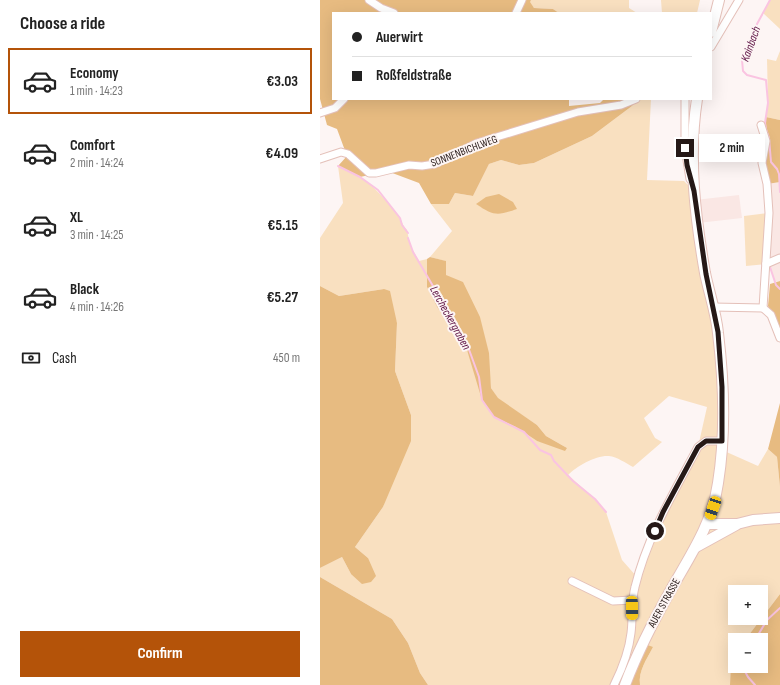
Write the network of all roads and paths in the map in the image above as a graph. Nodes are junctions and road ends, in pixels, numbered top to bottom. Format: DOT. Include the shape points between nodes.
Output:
graph roads {
  1 [pos="369,0"];
  2 [pos="522,0"];
  3 [pos="719,0"];
  4 [pos="739,0"];
  5 [pos="391,12"];
  6 [pos="516,12"];
  7 [pos="712,28"];
  8 [pos="712,46"];
  9 [pos="343,100"];
  10 [pos="634,100"];
  11 [pos="685,100"];
  12 [pos="697,100"];
  13 [pos="320,113"];
  14 [pos="761,125"];
  15 [pos="320,159"];
  16 [pos="694,191"];
  17 [pos="780,258"];
  18 [pos="766,264"];
  19 [pos="713,307"];
  20 [pos="763,308"];
  21 [pos="780,338"];
  22 [pos="722,441"];
  23 [pos="713,508"];
  24 [pos="780,518"];
  25 [pos="707,524"];
  26 [pos="725,524"];
  27 [pos="737,524"];
  28 [pos="719,534"];
  29 [pos="696,547"];
  30 [pos="572,581"];
  31 [pos="632,600"];
  32 [pos="614,685"];
  33 [pos="625,685"];
  1 -- 5 [label="street"];
  2 -- 6 [label="street"];
  3 -- 7 [label="main road"];
  4 -- 8 [label="street"];
  9 -- 13 [label="street" via="335,108"];
  10 -- 15 [label="street, SONNENBICHLWEG" via="621,105 578,112 477,143 435,164 409,165 376,174 364,170 348,154 341,152"];
  11 -- 16 [label="street" via="685,148"];
  12 -- 16 [label="main road, AUER STRASSE" via="693,134"];
  14 -- 18 [label="street" via="766,141 762,162 769,213"];
  16 -- 19 [label="main road, AUER STRASSE" via="702,254"];
  17 -- 18 [label="street"];
  18 -- 20 [label="street"];
  19 -- 20 [label="street"];
  19 -- 22 [label="main road, AUER STRASSE" via="718,332 722,387"];
  20 -- 21 [label="street" via="771,315"];
  22 -- 23 [label="main road, AUER STRASSE"];
  22 -- 31 [label="street" via="706,441 698,447 660,518"];
  23 -- 25 [label="main road, AUER STRASSE"];
  23 -- 26 [label="main road"];
  24 -- 27 [label="main road"];
  25 -- 26 [label="main road"];
  25 -- 28 [label="main road"];
  25 -- 29 [label="main road, AUER STRASSE"];
  26 -- 27 [label="main road"];
  27 -- 28 [label="main road"];
  28 -- 29 [label="main road"];
  29 -- 33 [label="main road, AUER STRASSE" via="642,643"];
  30 -- 31 [label="street" via="614,601"];
  31 -- 32 [label="street" via="631,633 624,661"];
}
